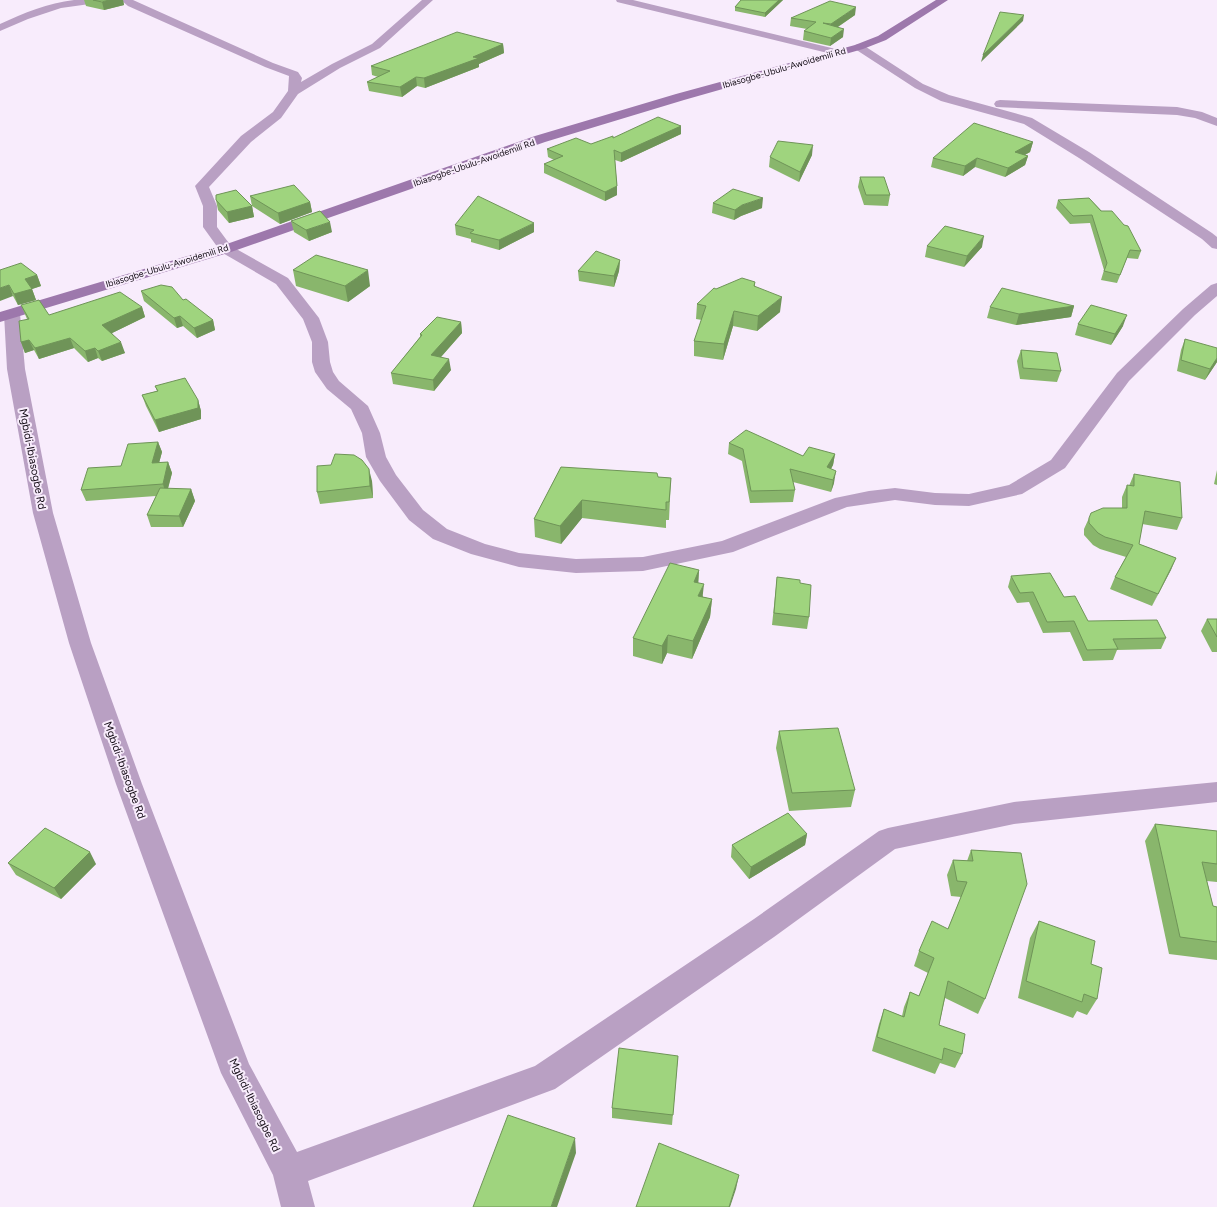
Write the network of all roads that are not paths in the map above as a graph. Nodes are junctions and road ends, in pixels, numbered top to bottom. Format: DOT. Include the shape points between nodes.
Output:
graph roads {
  1 [pos="97,0"];
  2 [pos="126,0"];
  3 [pos="428,0"];
  4 [pos="621,0"];
  5 [pos="943,0"];
  6 [pos="0,28"];
  7 [pos="859,47"];
  8 [pos="840,53"];
  9 [pos="296,78"];
  10 [pos="312,80"];
  11 [pos="294,91"];
  12 [pos="966,103"];
  13 [pos="1217,122"];
  14 [pos="1217,245"];
  15 [pos="226,249"];
  16 [pos="1217,288"];
  17 [pos="6,315"];
  18 [pos="1217,792"];
  19 [pos="288,1171"];
  20 [pos="298,1207"];
  1 -- 6 [label="street" via="59,5"];
  2 -- 9 [label="street" via="191,32 294,74"];
  3 -- 10 [label="street" via="376,46"];
  4 -- 8 [label="street"];
  5 -- 7 [label="street, Ibiasogbe-Ubulu-Awoidemili Rd" via="882,38"];
  7 -- 8 [label="street, Ibiasogbe-Ubulu-Awoidemili Rd"];
  7 -- 12 [label="street" via="919,86 945,98"];
  8 -- 15 [label="street, Ibiasogbe-Ubulu-Awoidemili Rd" via="540,139"];
  9 -- 10 [label="street"];
  9 -- 11 [label="street"];
  10 -- 11 [label="street"];
  11 -- 15 [label="street" via="277,115 246,139 202,186 210,206 210,227"];
  12 -- 13 [label="street" via="1177,111"];
  12 -- 14 [label="street" via="1028,121 1084,155"];
  15 -- 16 [label="street" via="282,281 311,318 320,342 324,372 333,385 359,406 371,433 376,457 386,477 416,515 440,534 478,549 519,560 576,566 643,564 726,547 842,502 869,497 896,494 969,500 1015,490 1058,464 1123,376"];
  15 -- 17 [label="street, Ibiasogbe-Ubulu-Awoidemili Rd"];
  17 -- 19 [label="street, Mgbidi-Ibiasogbe Rd" via="43,513 80,642 129,784 238,1073"];
  18 -- 19 [label="street" via="1014,813 888,839 764,928 544,1078"];
  19 -- 20 [label="street, Mgbidi-Ibiasogbe Rd"];
}
